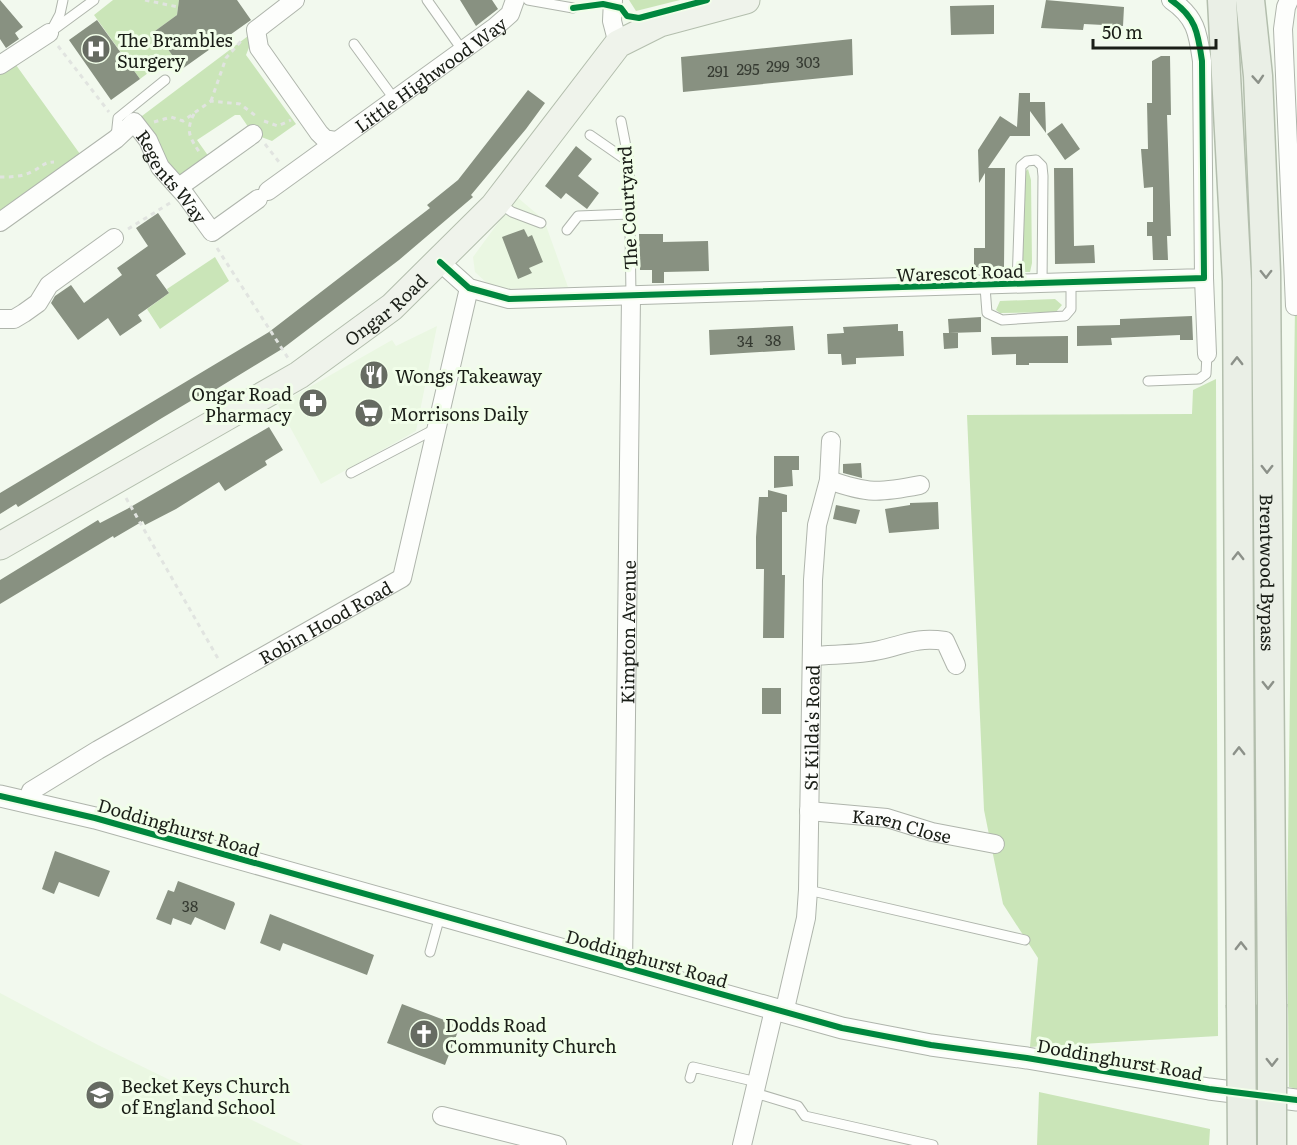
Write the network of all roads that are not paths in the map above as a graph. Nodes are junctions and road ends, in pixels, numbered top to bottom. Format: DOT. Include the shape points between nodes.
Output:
graph roads {
  1 [pos="63,0"];
  2 [pos="94,0"];
  3 [pos="295,0"];
  4 [pos="427,0"];
  5 [pos="515,0"];
  6 [pos="528,0"];
  7 [pos="613,0"];
  8 [pos="746,0"];
  9 [pos="1171,0"];
  10 [pos="1222,0"];
  11 [pos="1251,0"];
  12 [pos="1290,0"];
  13 [pos="573,8"];
  14 [pos="49,33"];
  15 [pos="354,44"];
  16 [pos="618,44"];
  17 [pos="463,51"];
  18 [pos="0,65"];
  19 [pos="165,80"];
  20 [pos="395,100"];
  21 [pos="621,121"];
  22 [pos="253,134"];
  23 [pos="590,135"];
  24 [pos="116,139"];
  25 [pos="336,141"];
  26 [pos="629,162"];
  27 [pos="179,187"];
  28 [pos="263,195"];
  29 [pos="497,201"];
  30 [pos="630,214"];
  31 [pos="0,222"];
  32 [pos="541,223"];
  33 [pos="567,230"];
  34 [pos="114,238"];
  35 [pos="440,262"];
  36 [pos="1204,278"];
  37 [pos="1295,280"];
  38 [pos="1017,284"];
  39 [pos="1042,284"];
  40 [pos="1071,284"];
  41 [pos="985,286"];
  42 [pos="469,288"];
  43 [pos="631,296"];
  44 [pos="1295,306"];
  45 [pos="0,319"];
  46 [pos="1207,354"];
  47 [pos="1148,381"];
  48 [pos="435,429"];
  49 [pos="831,441"];
  50 [pos="351,473"];
  51 [pos="829,480"];
  52 [pos="920,485"];
  53 [pos="0,546"];
  54 [pos="813,656"];
  55 [pos="956,665"];
  56 [pos="0,796"];
  57 [pos="27,802"];
  58 [pos="809,811"];
  59 [pos="995,844"];
  60 [pos="808,890"];
  61 [pos="440,916"];
  62 [pos="1025,940"];
  63 [pos="430,951"];
  64 [pos="622,968"];
  65 [pos="779,1012"];
  66 [pos="690,1078"];
  67 [pos="756,1088"];
  68 [pos="1297,1100"];
  69 [pos="442,1116"];
  70 [pos="557,1145"];
  71 [pos="742,1145"];
  72 [pos="933,1145"];
  73 [pos="1242,1145"];
  74 [pos="1272,1145"];
  1 -- 14 [label="lane"];
  2 -- 14 [label="lane"];
  3 -- 25 [label="street, Little Highwood Way" via="256,30 259,48 303,113 326,139"];
  4 -- 17 [label="lane"];
  5 -- 17 [label="street, Little Highwood Way" via="510,14"];
  6 -- 13 [label="lane"];
  7 -- 16 [label="street" via="612,21"];
  8 -- 16 [label="main road, Ongar Road" via="660,24"];
  9 -- 36 [label="street" via="1197,27 1202,61"];
  73 -- 10 [label="highway, Brentwood Bypass, one-way, bridge" via="1237,281"];
  11 -- 74 [label="highway, Brentwood Bypass, one-way, bridge" via="1266,272"];
  12 -- 37 [label="street" via="1283,29"];
  14 -- 18 [label="street"];
  15 -- 20 [label="lane"];
  16 -- 29 [label="main road, Ongar Road"];
  17 -- 20 [label="street, Little Highwood Way"];
  19 -- 24 [label="lane" via="117,118"];
  20 -- 25 [label="street, Little Highwood Way"];
  21 -- 26 [label="lane, The Courtyard"];
  22 -- 27 [label="street"];
  23 -- 26 [label="lane"];
  24 -- 27 [label="street, Regents Way" via="134,122 148,140 160,167"];
  24 -- 31 [label="street, Regents Way"];
  25 -- 28 [label="street, Little Highwood Way"];
  26 -- 30 [label="lane, The Courtyard"];
  27 -- 28 [label="street, Regents Way" via="212,232"];
  29 -- 32 [label="lane" via="512,212"];
  29 -- 35 [label="main road, Ongar Road"];
  30 -- 33 [label="lane" via="578,216"];
  30 -- 43 [label="lane, The Courtyard"];
  34 -- 45 [label="street" via="49,285 38,303 24,313 14,319"];
  35 -- 42 [label="street, Warescot Road"];
  35 -- 53 [label="main road, Ongar Road" via="392,306 299,375"];
  36 -- 40 [label="street, Warescot Road"];
  36 -- 46 [label="street"];
  37 -- 44 [label="street"];
  38 -- 39 [label="street, Warescot Road"];
  38 -- 39 [label="lane" via="1021,166 1036,160 1042,166 1043,176"];
  38 -- 41 [label="street, Warescot Road"];
  39 -- 40 [label="street, Warescot Road"];
  40 -- 41 [label="lane, Warescot Road" via="1071,309 1065,316 1002,320 987,313"];
  41 -- 43 [label="street, Warescot Road"];
  42 -- 43 [label="street, Warescot Road" via="509,299"];
  42 -- 48 [label="street, Robin Hood Road"];
  43 -- 64 [label="street, Kimpton Avenue"];
  46 -- 47 [label="lane" via="1206,374 1198,379"];
  48 -- 50 [label="lane"];
  48 -- 57 [label="street, Robin Hood Road" via="402,578 31,791"];
  49 -- 51 [label="street, St Kilda's Road"];
  51 -- 52 [label="street" via="878,493"];
  51 -- 54 [label="street, St Kilda's Road" via="817,525"];
  54 -- 55 [label="street" via="879,650 930,639 945,641"];
  54 -- 58 [label="street, St Kilda's Road"];
  56 -- 57 [label="street, Doddinghurst Road"];
  57 -- 61 [label="street, Doddinghurst Road"];
  58 -- 59 [label="street, Karen Close" via="887,818"];
  58 -- 60 [label="street, St Kilda's Road"];
  60 -- 62 [label="lane"];
  60 -- 65 [label="street, St Kilda's Road" via="806,918"];
  61 -- 63 [label="lane"];
  61 -- 64 [label="street, Doddinghurst Road"];
  64 -- 65 [label="street, Doddinghurst Road"];
  65 -- 67 [label="street, St Kilda's Road"];
  65 -- 68 [label="street, Doddinghurst Road" via="931,1046"];
  66 -- 67 [label="lane" via="693,1067"];
  67 -- 71 [label="street, St Kilda's Road"];
  67 -- 72 [label="lane" via="798,1106 805,1116"];
  69 -- 70 [label="street"];
}
